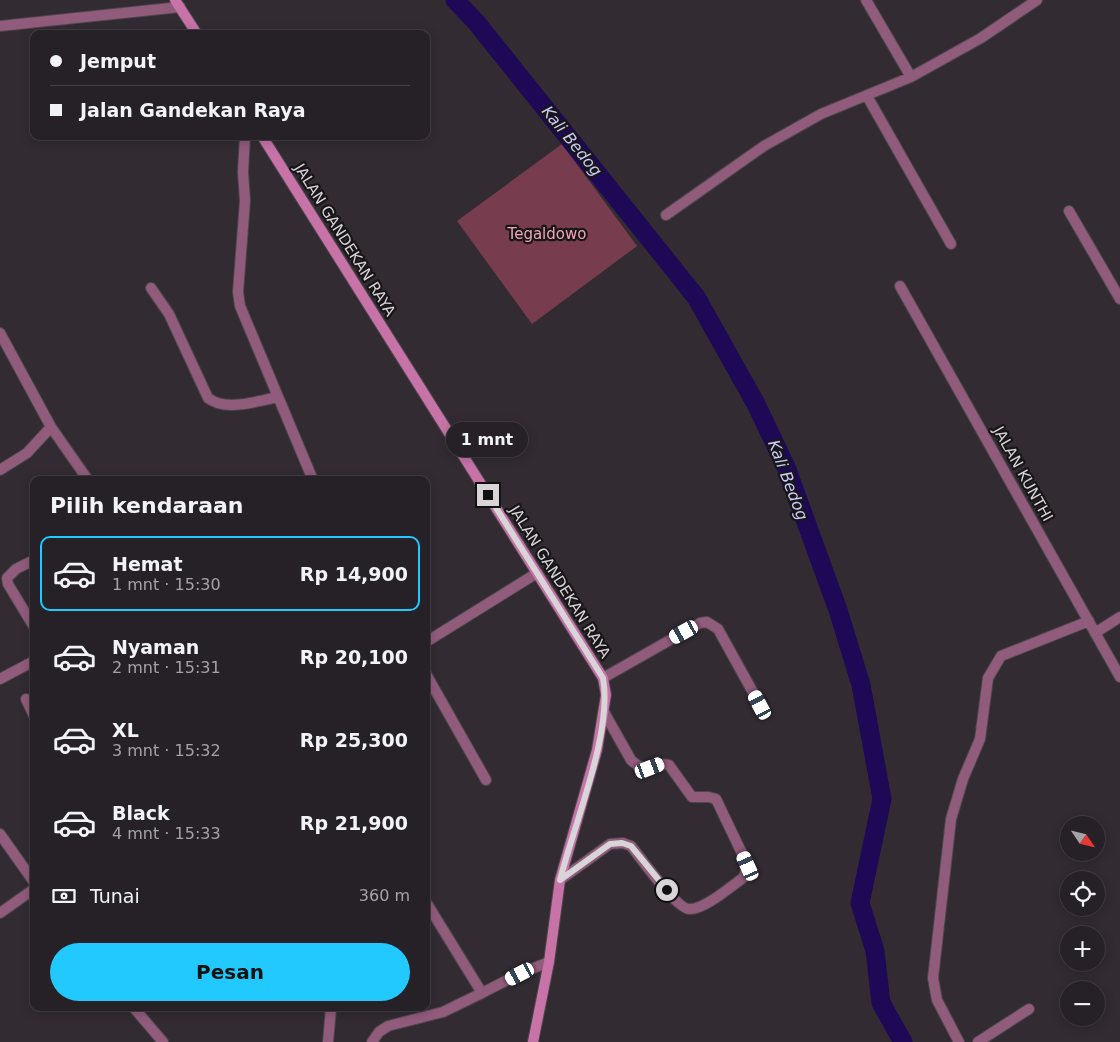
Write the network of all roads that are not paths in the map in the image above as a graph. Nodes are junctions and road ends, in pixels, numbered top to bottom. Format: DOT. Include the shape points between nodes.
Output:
graph roads {
  1 [pos="866,0"];
  2 [pos="1037,0"];
  3 [pos="177,4"];
  4 [pos="0,26"];
  5 [pos="194,30"];
  6 [pos="911,77"];
  7 [pos="867,96"];
  8 [pos="245,140"];
  9 [pos="265,140"];
  10 [pos="1069,211"];
  11 [pos="666,215"];
  12 [pos="951,244"];
  13 [pos="900,286"];
  14 [pos="151,288"];
  15 [pos="1120,299"];
  16 [pos="0,333"];
  17 [pos="278,397"];
  18 [pos="51,427"];
  19 [pos="0,470"];
  20 [pos="85,476"];
  21 [pos="310,476"];
  22 [pos="30,562"];
  23 [pos="537,573"];
  24 [pos="1120,617"];
  25 [pos="30,620"];
  26 [pos="1089,622"];
  27 [pos="1095,634"];
  28 [pos="430,640"];
  29 [pos="30,663"];
  30 [pos="1120,677"];
  31 [pos="603,678"];
  32 [pos="0,679"];
  33 [pos="430,681"];
  34 [pos="26,699"];
  35 [pos="760,705"];
  36 [pos="30,708"];
  37 [pos="604,712"];
  38 [pos="486,780"];
  39 [pos="2,840"];
  40 [pos="30,877"];
  41 [pos="560,880"];
  42 [pos="30,892"];
  43 [pos="430,908"];
  44 [pos="0,913"];
  45 [pos="549,962"];
  46 [pos="482,993"];
  47 [pos="1029,1009"];
  48 [pos="136,1011"];
  49 [pos="331,1011"];
  50 [pos="162,1042"];
  51 [pos="328,1042"];
  52 [pos="372,1042"];
  53 [pos="533,1042"];
  54 [pos="959,1042"];
  55 [pos="978,1042"];
  1 -- 6 [label="street"];
  2 -- 6 [label="street" via="981,38"];
  3 -- 4 [label="street"];
  3 -- 5 [label="street"];
  6 -- 7 [label="street"];
  7 -- 11 [label="street" via="821,114 764,146"];
  7 -- 12 [label="street"];
  8 -- 17 [label="street" via="245,201 238,292 240,306"];
  9 -- 23 [label="street, JALAN GANDEKAN RAYA"];
  10 -- 15 [label="street"];
  13 -- 26 [label="street, JALAN KUNTHI"];
  14 -- 17 [label="street" via="169,314 208,398 225,405"];
  16 -- 18 [label="street"];
  17 -- 21 [label="street"];
  18 -- 19 [label="street" via="27,453"];
  18 -- 20 [label="street"];
  22 -- 25 [label="street" via="7,578"];
  23 -- 28 [label="street"];
  23 -- 31 [label="street, JALAN GANDEKAN RAYA"];
  24 -- 27 [label="street"];
  26 -- 27 [label="street, JALAN KUNTHI"];
  26 -- 54 [label="street" via="1001,656 988,678 980,739 951,819 933,978 937,1000"];
  27 -- 30 [label="street, JALAN KUNTHI"];
  29 -- 32 [label="street"];
  31 -- 35 [label="street" via="707,622 718,629"];
  31 -- 37 [label="street, JALAN GANDEKAN RAYA"];
  33 -- 38 [label="street"];
  34 -- 36 [label="street"];
  37 -- 41 [label="street, JALAN GANDEKAN RAYA" via="598,750"];
  37 -- 41 [label="street" via="637,766 669,765 692,797 716,800 748,866 747,872 743,878 692,909 679,905 631,846 622,843 610,844"];
  39 -- 40 [label="street"];
  41 -- 45 [label="street, JALAN GANDEKAN RAYA"];
  42 -- 44 [label="street"];
  43 -- 46 [label="street"];
  45 -- 46 [label="street"];
  45 -- 53 [label="street, JALAN GANDEKAN RAYA"];
  46 -- 52 [label="street" via="443,1012 388,1026"];
  47 -- 55 [label="street"];
  48 -- 50 [label="street"];
  49 -- 51 [label="street"];
}
